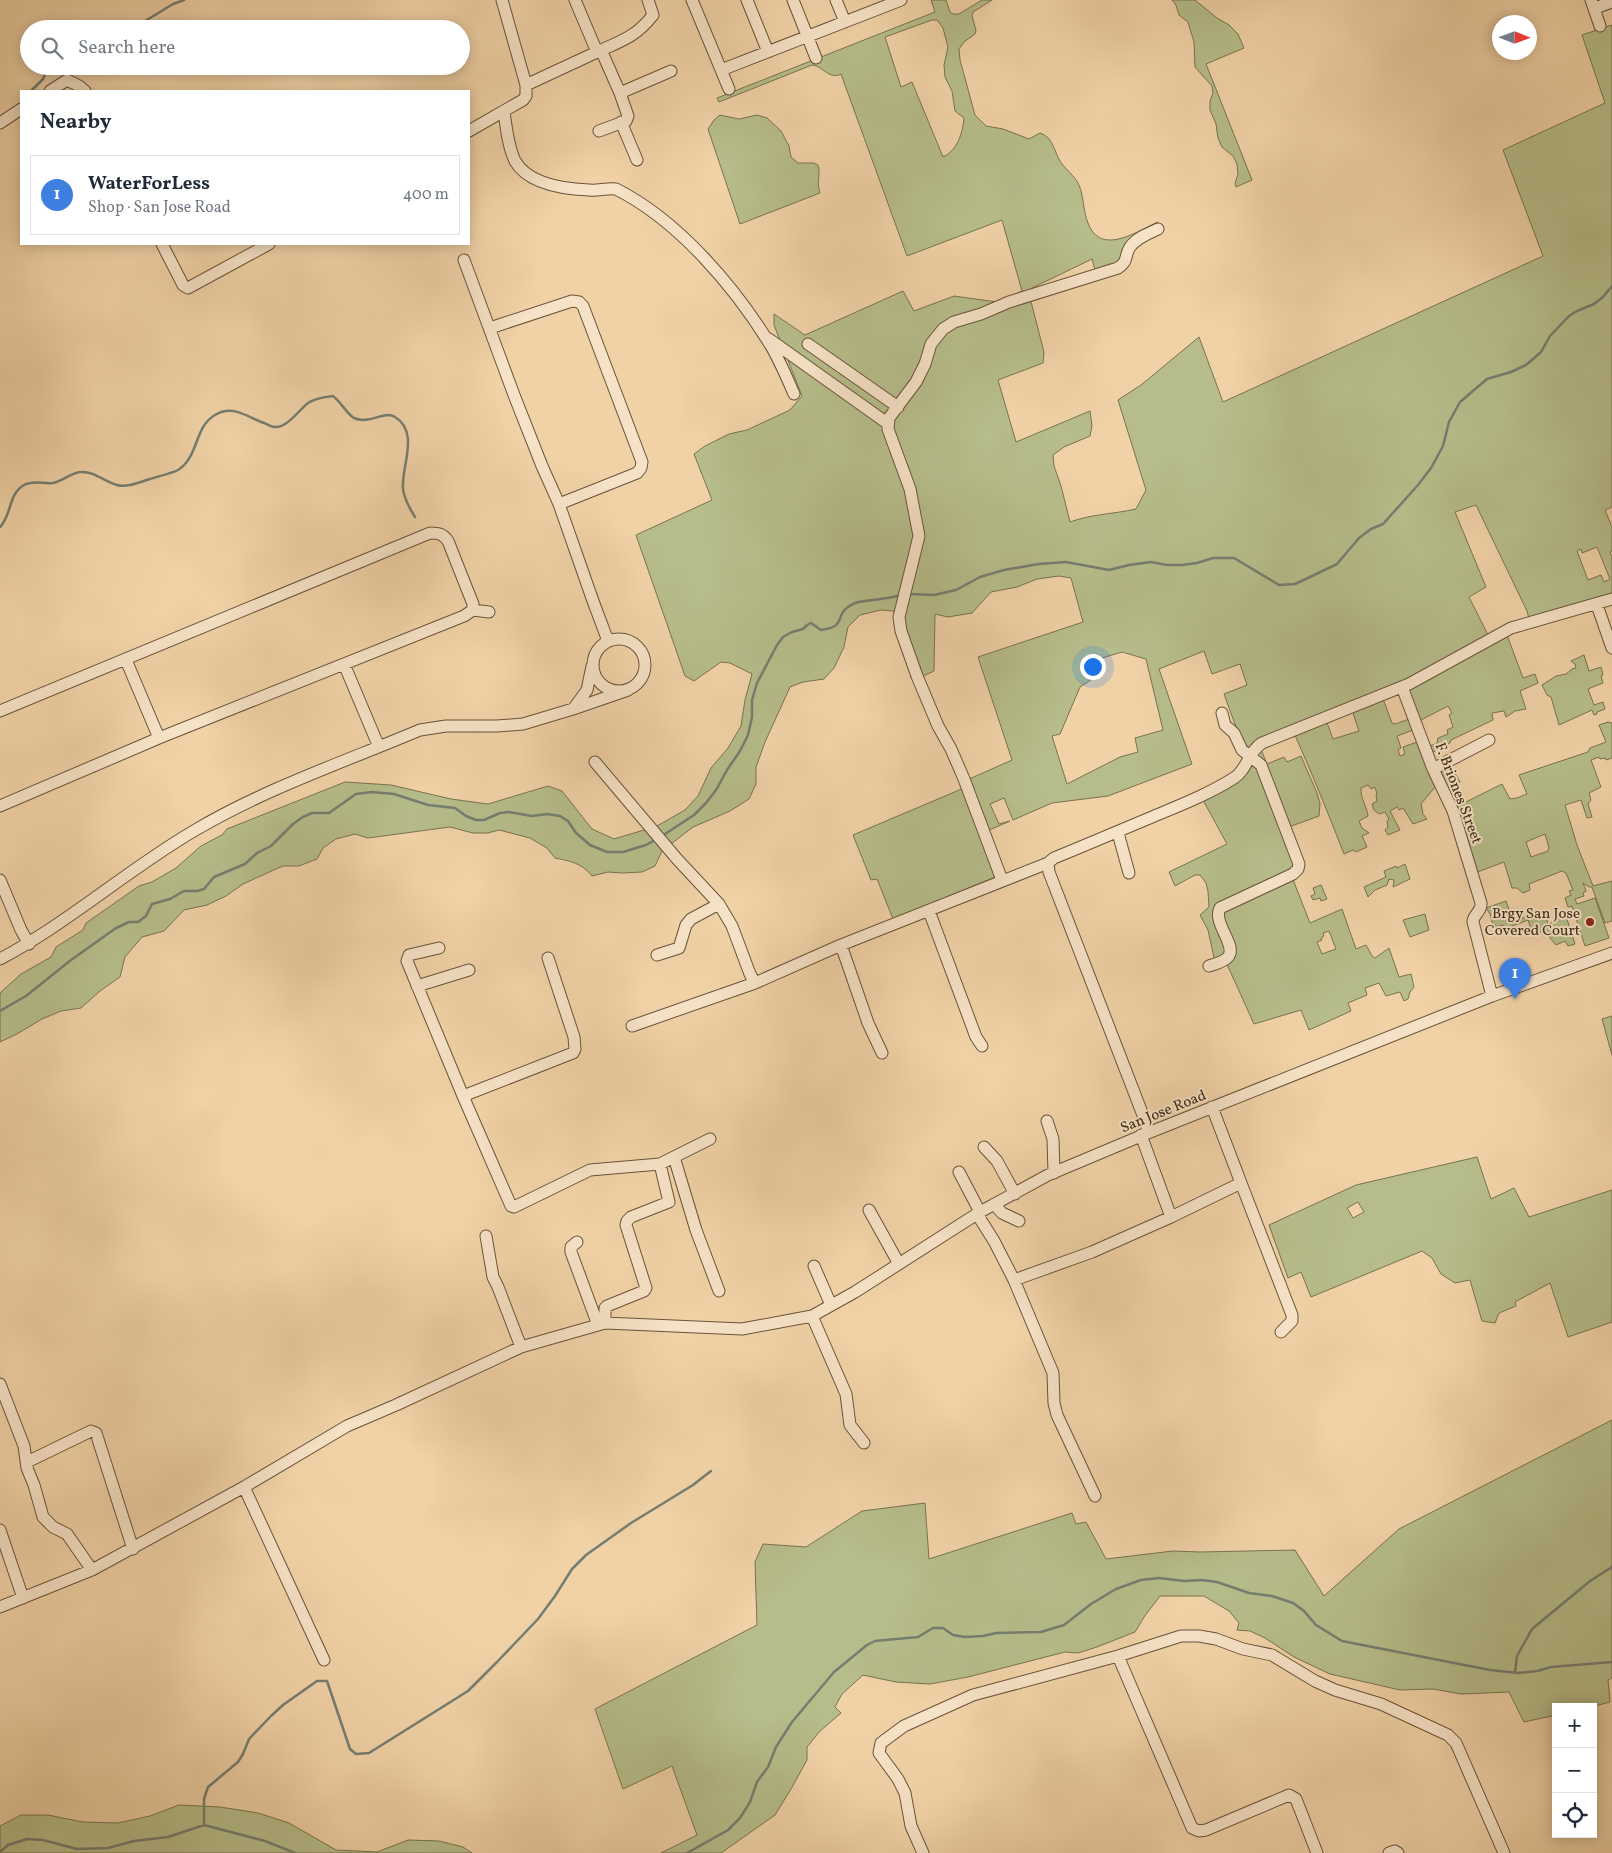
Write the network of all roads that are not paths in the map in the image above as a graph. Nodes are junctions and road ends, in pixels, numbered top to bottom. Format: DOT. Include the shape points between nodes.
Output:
graph roads {
  1 [pos="502,0"];
  2 [pos="575,0"];
  3 [pos="648,0"];
  4 [pos="692,0"];
  5 [pos="747,0"];
  6 [pos="792,0"];
  7 [pos="836,0"];
  8 [pos="901,0"];
  9 [pos="1612,2"];
  10 [pos="877,4"];
  11 [pos="1593,4"];
  12 [pos="844,22"];
  13 [pos="1600,26"];
  14 [pos="807,37"];
  15 [pos="599,51"];
  16 [pos="768,52"];
  17 [pos="816,58"];
  18 [pos="721,70"];
  19 [pos="671,71"];
  20 [pos="526,85"];
  21 [pos="729,89"];
  22 [pos="52,90"];
  23 [pos="84,90"];
  24 [pos="620,93"];
  25 [pos="20,110"];
  26 [pos="504,111"];
  27 [pos="621,122"];
  28 [pos="0,123"];
  29 [pos="470,130"];
  30 [pos="599,131"];
  31 [pos="637,160"];
  32 [pos="1158,229"];
  33 [pos="163,245"];
  34 [pos="267,245"];
  35 [pos="464,260"];
  36 [pos="490,328"];
  37 [pos="764,335"];
  38 [pos="808,344"];
  39 [pos="794,394"];
  40 [pos="898,407"];
  41 [pos="888,423"];
  42 [pos="559,504"];
  43 [pos="1612,599"];
  44 [pos="1597,604"];
  45 [pos="473,610"];
  46 [pos="489,612"];
  47 [pos="608,641"];
  48 [pos="1612,648"];
  49 [pos="126,660"];
  50 [pos="344,664"];
  51 [pos="593,664"];
  52 [pos="1402,687"];
  53 [pos="628,690"];
  54 [pos="573,709"];
  55 [pos="0,712"];
  56 [pos="1222,713"];
  57 [pos="159,738"];
  58 [pos="1489,740"];
  59 [pos="379,747"];
  60 [pos="1249,756"];
  61 [pos="595,762"];
  62 [pos="1433,769"];
  63 [pos="0,806"];
  64 [pos="1118,832"];
  65 [pos="1048,863"];
  66 [pos="1129,873"];
  67 [pos="0,880"];
  68 [pos="1002,880"];
  69 [pos="719,904"];
  70 [pos="929,911"];
  71 [pos="29,944"];
  72 [pos="841,945"];
  73 [pos="438,948"];
  74 [pos="1612,953"];
  75 [pos="657,955"];
  76 [pos="548,958"];
  77 [pos="0,959"];
  78 [pos="1209,966"];
  79 [pos="469,970"];
  80 [pos="755,983"];
  81 [pos="417,986"];
  82 [pos="1492,996"];
  83 [pos="632,1026"];
  84 [pos="982,1046"];
  85 [pos="882,1053"];
  86 [pos="463,1096"];
  87 [pos="1212,1107"];
  88 [pos="1047,1121"];
  89 [pos="1145,1134"];
  90 [pos="710,1139"];
  91 [pos="984,1146"];
  92 [pos="674,1157"];
  93 [pos="660,1164"];
  94 [pos="959,1172"];
  95 [pos="1054,1173"];
  96 [pos="1241,1182"];
  97 [pos="1015,1194"];
  98 [pos="994,1204"];
  99 [pos="869,1210"];
  100 [pos="978,1213"];
  101 [pos="1171,1217"];
  102 [pos="1019,1221"];
  103 [pos="486,1236"];
  104 [pos="577,1242"];
  105 [pos="899,1264"];
  106 [pos="814,1266"];
  107 [pos="1014,1280"];
  108 [pos="719,1291"];
  109 [pos="831,1305"];
  110 [pos="812,1316"];
  111 [pos="602,1324"];
  112 [pos="1281,1332"];
  113 [pos="522,1347"];
  114 [pos="0,1384"];
  115 [pos="864,1443"];
  116 [pos="27,1462"];
  117 [pos="244,1487"];
  118 [pos="1095,1496"];
  119 [pos="0,1530"];
  120 [pos="132,1549"];
  121 [pos="92,1570"];
  122 [pos="23,1598"];
  123 [pos="0,1607"];
  124 [pos="1118,1656"];
  125 [pos="324,1660"];
  126 [pos="923,1853"];
  127 [pos="1316,1853"];
  128 [pos="1390,1853"];
  129 [pos="1398,1853"];
  130 [pos="1504,1853"];
  1 -- 20 [label="street"];
  2 -- 15 [label="street"];
  3 -- 15 [label="street" via="653,15 646,23 629,38"];
  4 -- 18 [label="street"];
  5 -- 16 [label="street"];
  6 -- 14 [label="street"];
  7 -- 12 [label="street"];
  8 -- 10 [label="street"];
  9 -- 11 [label="street"];
  10 -- 12 [label="street"];
  11 -- 13 [label="street"];
  12 -- 14 [label="street"];
  14 -- 16 [label="street"];
  14 -- 17 [label="street"];
  15 -- 20 [label="street"];
  15 -- 24 [label="street"];
  16 -- 18 [label="street"];
  18 -- 21 [label="street"];
  19 -- 24 [label="street"];
  20 -- 26 [label="street" via="523,100"];
  22 -- 23 [label="street" via="67,80"];
  24 -- 27 [label="street" via="628,116"];
  25 -- 28 [label="street"];
  26 -- 29 [label="street"];
  26 -- 37 [label="street" via="510,144 521,169 544,182 590,190 616,189 624,193 690,243 730,288"];
  27 -- 30 [label="street"];
  27 -- 31 [label="street"];
  32 -- 40 [label="street" via="1133,244 1124,264 1118,268 954,322 931,344 916,382"];
  33 -- 34 [label="street" via="183,285 188,288"];
  35 -- 36 [label="street"];
  36 -- 42 [label="street"];
  36 -- 42 [label="street" via="572,301 583,306 642,462 637,473"];
  37 -- 39 [label="street"];
  37 -- 41 [label="street"];
  38 -- 40 [label="street"];
  40 -- 41 [label="street"];
  41 -- 68 [label="street" via="910,489 919,536 899,617 901,631 938,726 964,779"];
  42 -- 47 [label="street"];
  43 -- 44 [label="street"];
  44 -- 48 [label="street"];
  44 -- 52 [label="street" via="1511,628"];
  45 -- 46 [label="street"];
  45 -- 49 [label="street" via="448,541 437,533 430,534"];
  45 -- 50 [label="street"];
  47 -- 51 [label="street" via="598,649"];
  47 -- 53 [label="street" via="627,639 635,643 644,656 646,664 641,680"];
  49 -- 55 [label="street"];
  49 -- 57 [label="street"];
  50 -- 57 [label="street"];
  50 -- 59 [label="street"];
  51 -- 53 [label="street" via="597,679 603,685 610,690"];
  51 -- 54 [label="street" via="588,690"];
  52 -- 60 [label="street" via="1262,743"];
  52 -- 62 [label="street, F. Briones Street"];
  53 -- 54 [label="street"];
  54 -- 59 [label="street" via="523,724 420,730"];
  56 -- 60 [label="street" via="1225,725"];
  57 -- 63 [label="street"];
  58 -- 62 [label="street"];
  59 -- 71 [label="street" via="246,801 160,853"];
  60 -- 64 [label="street" via="1233,779"];
  60 -- 78 [label="street" via="1262,769 1299,867 1293,874 1220,908 1218,917 1230,954 1225,960"];
  61 -- 69 [label="street"];
  62 -- 82 [label="street, F. Briones Street" via="1452,811 1481,903 1473,922"];
  64 -- 65 [label="street"];
  64 -- 66 [label="street"];
  65 -- 68 [label="street"];
  65 -- 89 [label="street" via="1146,1123"];
  67 -- 71 [label="street"];
  68 -- 70 [label="street"];
  69 -- 75 [label="street" via="691,919 679,948"];
  69 -- 80 [label="street"];
  70 -- 72 [label="street"];
  70 -- 84 [label="street"];
  71 -- 77 [label="street"];
  72 -- 80 [label="street"];
  72 -- 85 [label="street"];
  73 -- 81 [label="street" via="407,958"];
  74 -- 82 [label="street, San Jose Road"];
  76 -- 86 [label="street" via="575,1049 572,1053"];
  79 -- 81 [label="street"];
  80 -- 83 [label="street"];
  81 -- 86 [label="street"];
  82 -- 87 [label="street, San Jose Road"];
  86 -- 93 [label="street" via="511,1206 590,1170"];
  87 -- 89 [label="street, San Jose Road"];
  87 -- 96 [label="street"];
  88 -- 95 [label="street" via="1053,1139"];
  89 -- 95 [label="street, San Jose Road"];
  89 -- 101 [label="street"];
  90 -- 92 [label="street"];
  91 -- 97 [label="street" via="997,1160"];
  92 -- 93 [label="street"];
  92 -- 108 [label="street"];
  93 -- 111 [label="street" via="669,1202 631,1217 626,1225 646,1288 605,1308"];
  94 -- 100 [label="street"];
  95 -- 97 [label="street, San Jose Road"];
  96 -- 101 [label="street"];
  96 -- 112 [label="street" via="1292,1315 1292,1321"];
  97 -- 98 [label="street, San Jose Road"];
  98 -- 100 [label="street, San Jose Road"];
  98 -- 102 [label="street" via="1002,1213"];
  99 -- 105 [label="street"];
  100 -- 105 [label="street, San Jose Road"];
  100 -- 107 [label="street"];
  101 -- 107 [label="street" via="1092,1252"];
  103 -- 113 [label="street" via="492,1277"];
  104 -- 111 [label="street" via="571,1247 571,1252"];
  105 -- 109 [label="street, San Jose Road"];
  106 -- 109 [label="street"];
  107 -- 118 [label="street" via="1053,1373 1057,1415"];
  109 -- 110 [label="street, San Jose Road"];
  110 -- 111 [label="street, San Jose Road" via="742,1329"];
  110 -- 115 [label="street" via="846,1394 850,1425"];
  111 -- 113 [label="street, San Jose Road"];
  113 -- 117 [label="street, San Jose Road" via="347,1426"];
  114 -- 116 [label="street"];
  116 -- 120 [label="street" via="91,1431 96,1433"];
  116 -- 121 [label="street" via="43,1517 67,1534"];
  117 -- 120 [label="street, San Jose Road"];
  117 -- 125 [label="street"];
  119 -- 122 [label="street"];
  120 -- 121 [label="street, San Jose Road"];
  121 -- 122 [label="street, San Jose Road"];
  122 -- 123 [label="street, San Jose Road"];
  124 -- 126 [label="street" via="973,1695 904,1726 881,1743 879,1753 905,1793 911,1826"];
  124 -- 127 [label="street" via="1192,1828 1206,1830 1289,1795 1296,1799"];
  124 -- 130 [label="street" via="1180,1636 1216,1639 1272,1656 1315,1681 1382,1704 1441,1732 1456,1743"];
  128 -- 129 [label="street"];
}
